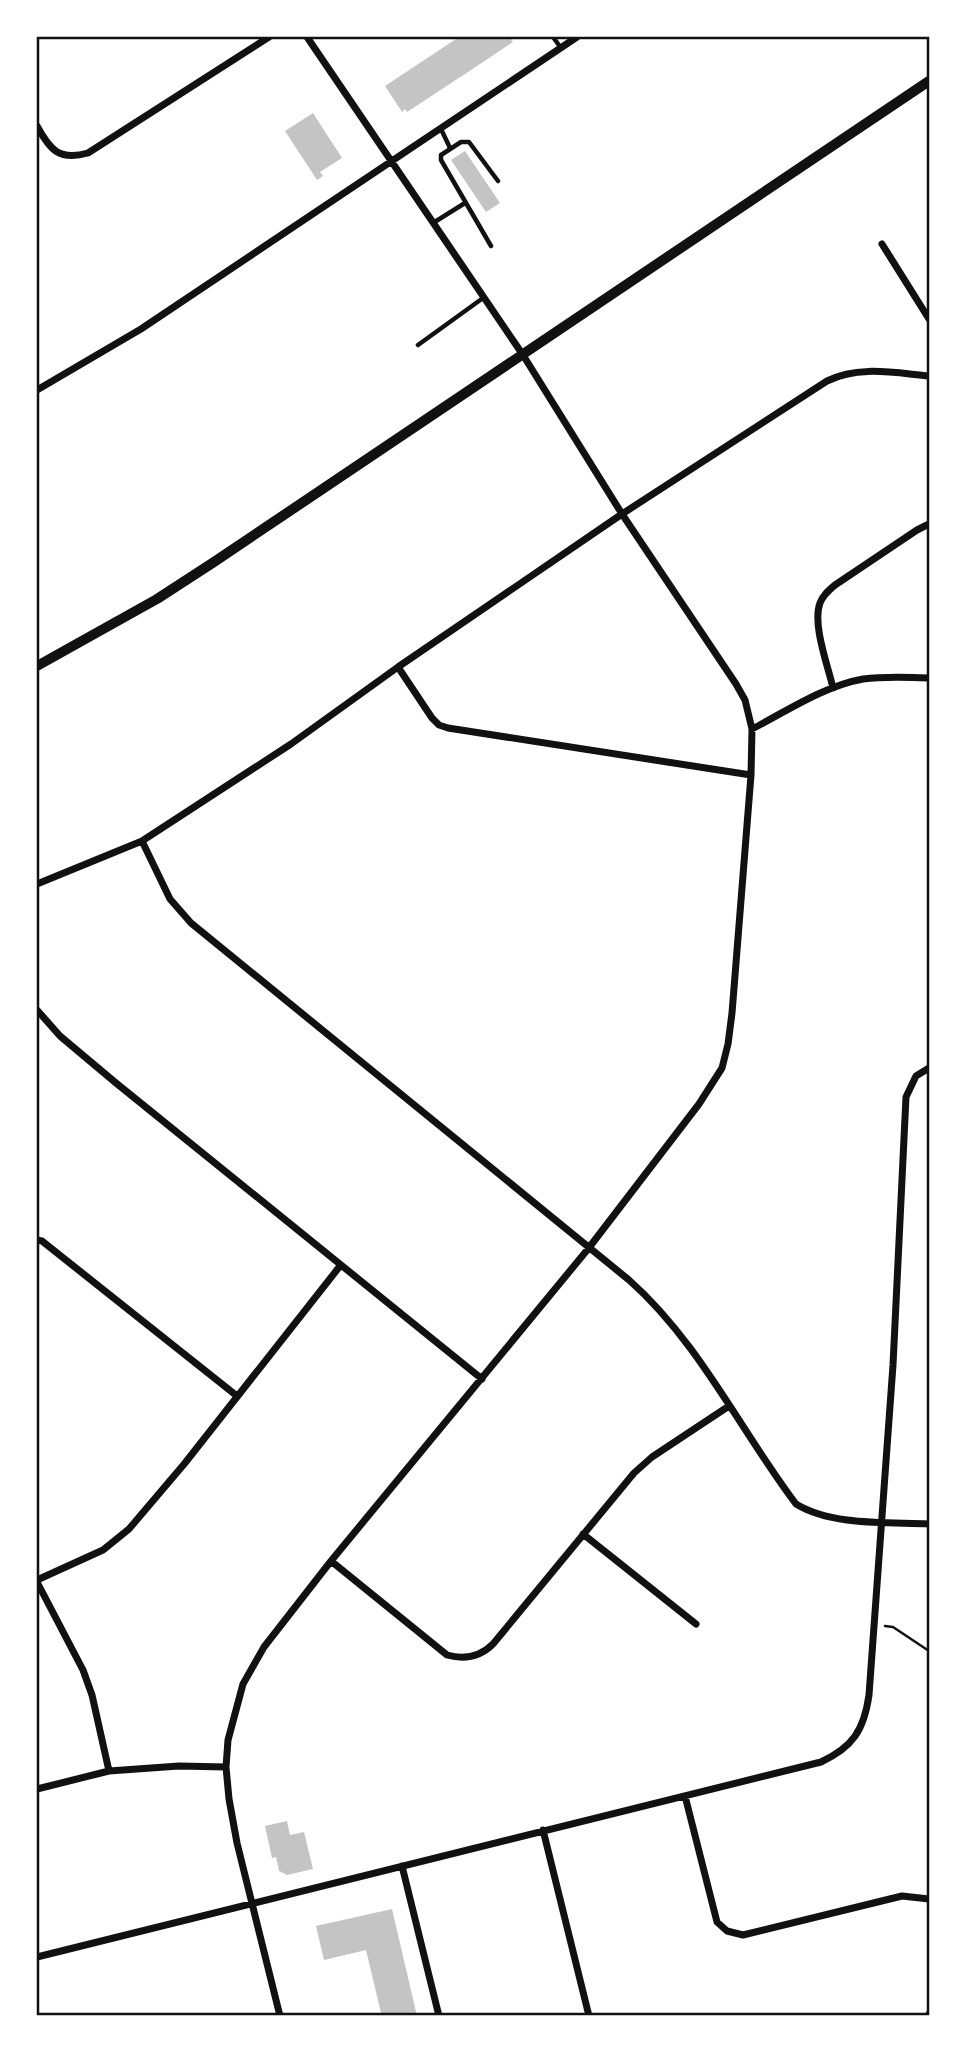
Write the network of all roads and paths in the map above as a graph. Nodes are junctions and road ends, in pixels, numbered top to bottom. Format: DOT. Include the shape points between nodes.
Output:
graph roads {
  1 [pos="269,37"];
  2 [pos="307,37"];
  3 [pos="554,37"];
  4 [pos="577,37"];
  5 [pos="561,48"];
  6 [pos="929,81"];
  7 [pos="37,126"];
  8 [pos="440,129"];
  9 [pos="450,148"];
  10 [pos="390,163"];
  11 [pos="498,181"];
  12 [pos="465,203"];
  13 [pos="432,223"];
  14 [pos="882,244"];
  15 [pos="491,246"];
  16 [pos="483,299"];
  17 [pos="929,318"];
  18 [pos="418,345"];
  19 [pos="523,355"];
  20 [pos="929,376"];
  21 [pos="37,390"];
  22 [pos="622,514"];
  23 [pos="929,524"];
  24 [pos="37,666"];
  25 [pos="398,667"];
  26 [pos="929,678"];
  27 [pos="833,688"];
  28 [pos="752,729"];
  29 [pos="751,775"];
  30 [pos="142,841"];
  31 [pos="37,884"];
  32 [pos="37,1010"];
  33 [pos="929,1068"];
  34 [pos="37,1240"];
  35 [pos="589,1248"];
  36 [pos="340,1266"];
  37 [pos="482,1379"];
  38 [pos="237,1396"];
  39 [pos="729,1406"];
  40 [pos="881,1521"];
  41 [pos="929,1524"];
  42 [pos="583,1534"];
  43 [pos="331,1561"];
  44 [pos="37,1581"];
  45 [pos="696,1623"];
  46 [pos="874,1625"];
  47 [pos="929,1651"];
  48 [pos="226,1767"];
  49 [pos="109,1771"];
  50 [pos="37,1789"];
  51 [pos="685,1796"];
  52 [pos="543,1830"];
  53 [pos="402,1866"];
  54 [pos="929,1899"];
  55 [pos="253,1903"];
  56 [pos="37,1957"];
  57 [pos="280,2016"];
  58 [pos="439,2016"];
  59 [pos="589,2016"];
  1 -- 7 [label="street" via="89,153 68,156 57,152"];
  2 -- 10 [label="street"];
  3 -- 5 [label="lane"];
  4 -- 5 [label="street"];
  5 -- 8 [label="street"];
  6 -- 19 [label="street"];
  8 -- 9 [label="lane"];
  8 -- 10 [label="street"];
  9 -- 11 [label="lane" via="469,142"];
  9 -- 12 [label="lane" via="440,158"];
  10 -- 13 [label="street"];
  10 -- 21 [label="street" via="141,329"];
  12 -- 13 [label="lane"];
  12 -- 15 [label="lane"];
  13 -- 16 [label="street"];
  14 -- 17 [label="street"];
  16 -- 18 [label="lane"];
  16 -- 19 [label="street"];
  19 -- 22 [label="street"];
  19 -- 24 [label="street" via="157,598"];
  20 -- 22 [label="street" via="873,371 840,374"];
  22 -- 25 [label="street"];
  22 -- 28 [label="street" via="737,684"];
  23 -- 27 [label="street" via="835,585 820,603 819,628"];
  25 -- 29 [label="street" via="432,718 448,728"];
  25 -- 30 [label="street" via="291,744"];
  26 -- 27 [label="street" via="872,678"];
  27 -- 28 [label="street"];
  28 -- 29 [label="street"];
  29 -- 35 [label="street" via="732,1013 722,1068"];
  30 -- 31 [label="street"];
  30 -- 35 [label="street" via="170,899 191,923"];
  32 -- 36 [label="street" via="60,1036"];
  33 -- 40 [label="street" via="916,1076 906,1097"];
  34 -- 38 [label="street"];
  35 -- 37 [label="street"];
  35 -- 39 [label="street" via="658,1306"];
  36 -- 37 [label="street"];
  36 -- 38 [label="street"];
  37 -- 43 [label="street"];
  38 -- 44 [label="street" via="115,1541"];
  39 -- 40 [label="street" via="796,1504 827,1518"];
  39 -- 42 [label="street" via="652,1457"];
  40 -- 41 [label="street"];
  40 -- 46 [label="street"];
  42 -- 43 [label="street" via="493,1644 480,1654 462,1658 447,1655"];
  42 -- 45 [label="street"];
  43 -- 48 [label="street" via="264,1647 243,1684 232,1720"];
  44 -- 49 [label="street" via="88,1682"];
  46 -- 47 [label="path" via="894,1627"];
  46 -- 51 [label="street" via="866,1713 843,1750 821,1762"];
  48 -- 49 [label="street"];
  48 -- 55 [label="street" via="237,1843"];
  49 -- 50 [label="street"];
  51 -- 52 [label="street"];
  51 -- 54 [label="street" via="717,1922 732,1933 749,1934 902,1896"];
  52 -- 53 [label="street"];
  52 -- 59 [label="street"];
  53 -- 55 [label="street"];
  53 -- 58 [label="street"];
  55 -- 56 [label="street"];
  55 -- 57 [label="street"];
}
